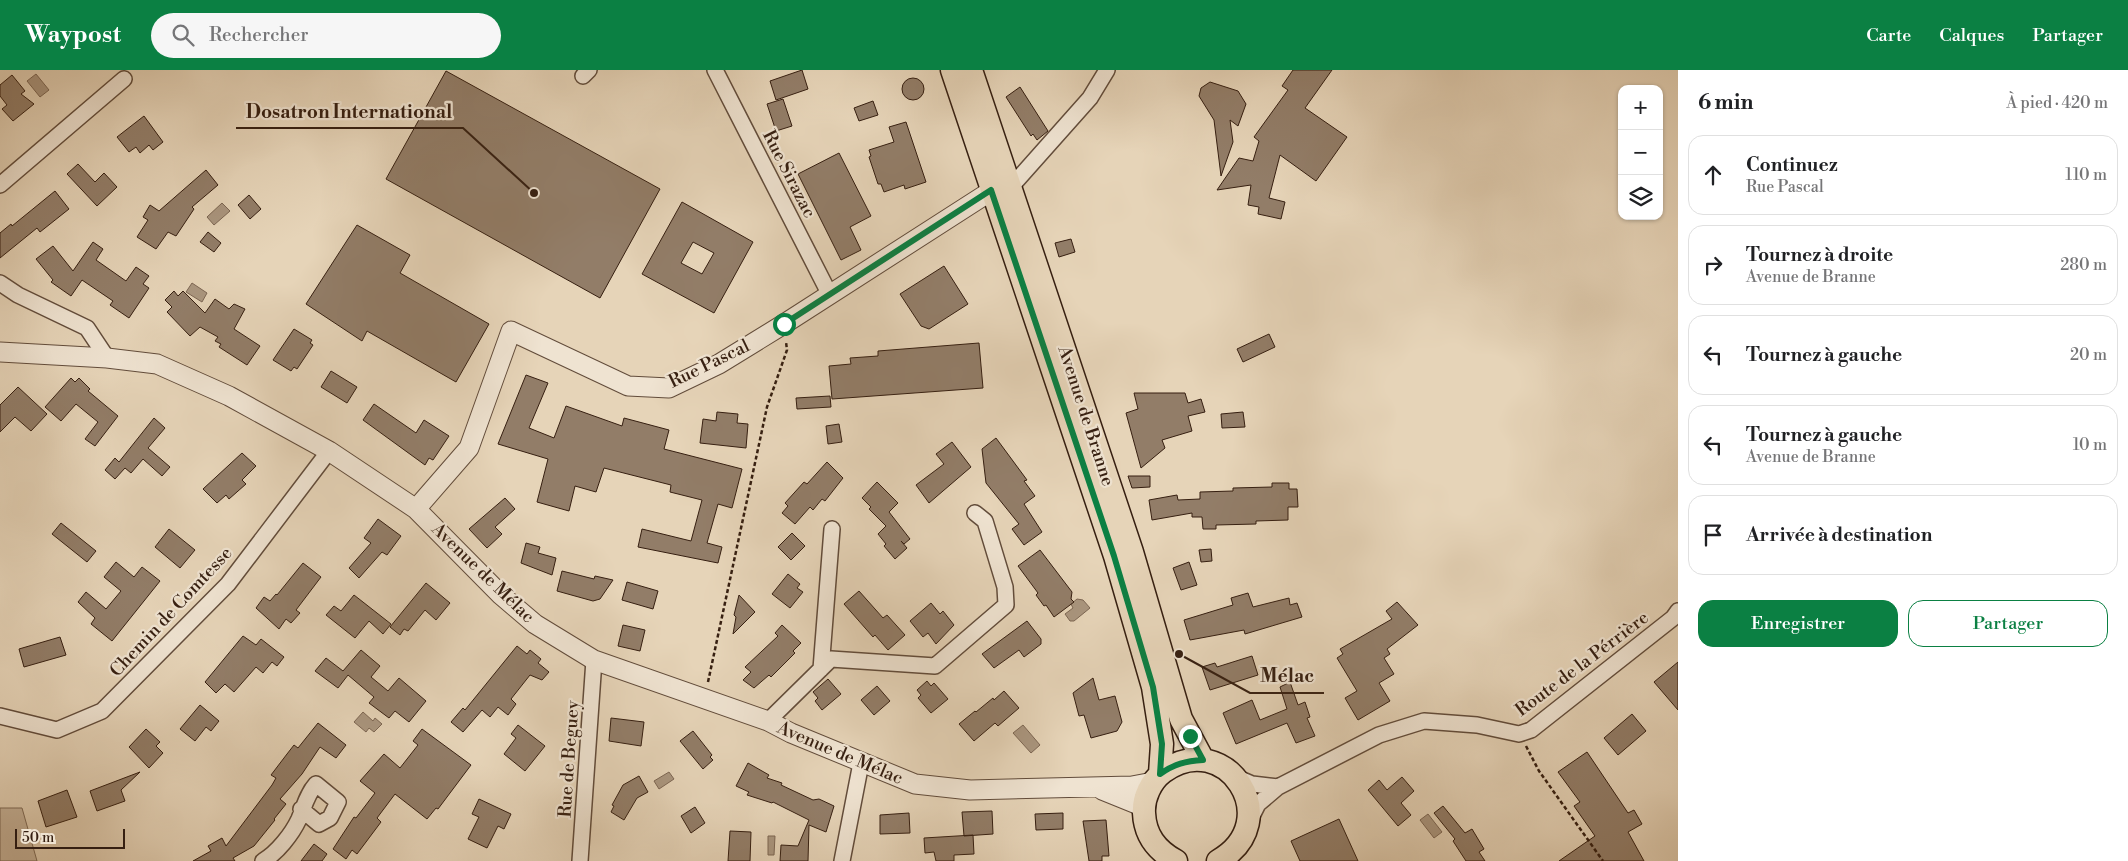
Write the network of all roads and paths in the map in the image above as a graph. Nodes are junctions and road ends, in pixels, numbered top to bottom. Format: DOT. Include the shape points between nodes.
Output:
graph roads {
  1 [pos="714,70"];
  2 [pos="952,70"];
  3 [pos="971,70"];
  4 [pos="1107,70"];
  5 [pos="124,79"];
  6 [pos="0,185"];
  7 [pos="1001,189"];
  8 [pos="0,284"];
  9 [pos="830,295"];
  10 [pos="784,324"];
  11 [pos="0,352"];
  12 [pos="108,358"];
  13 [pos="330,451"];
  14 [pos="416,509"];
  15 [pos="975,513"];
  16 [pos="832,529"];
  17 [pos="1678,611"];
  18 [pos="594,660"];
  19 [pos="821,669"];
  20 [pos="705,698"];
  21 [pos="0,716"];
  22 [pos="768,721"];
  23 [pos="1519,734"];
  24 [pos="1203,760"];
  25 [pos="861,763"];
  26 [pos="1236,777"];
  27 [pos="1157,778"];
  28 [pos="1096,787"];
  29 [pos="1278,787"];
  30 [pos="1144,807"];
  31 [pos="301,810"];
  32 [pos="1243,842"];
  33 [pos="263,861"];
  34 [pos="580,861"];
  35 [pos="842,861"];
  36 [pos="1176,861"];
  37 [pos="1218,861"];
  38 [pos="1603,861"];
  1 -- 9 [label="street, Rue Sirazac"];
  2 -- 7 [label="main road, Avenue de Branne"];
  3 -- 7 [label="main road, Avenue de Branne"];
  4 -- 7 [label="street" via="1090,98"];
  5 -- 6 [label="street"];
  7 -- 9 [label="street, Rue Pascal"];
  7 -- 24 [label="main road, Avenue de Branne" via="1132,552 1178,710"];
  7 -- 27 [label="main road, Avenue de Branne" via="1147,668 1162,744"];
  8 -- 12 [label="street" via="87,328"];
  9 -- 10 [label="street, Rue Pascal"];
  10 -- 14 [label="street, Rue Pascal" via="719,364 669,388 628,386 511,331 469,448"];
  10 -- 20 [label="path" via="787,350 766,407"];
  11 -- 12 [label="street, Avenue de Mélac"];
  12 -- 13 [label="street, Avenue de Mélac" via="157,364 229,396"];
  13 -- 14 [label="street, Avenue de Mélac"];
  13 -- 21 [label="street, Chemin de Comtesse" via="228,584 102,711 57,730"];
  14 -- 18 [label="street, Avenue de Mélac" via="501,595 535,624"];
  15 -- 19 [label="street" via="985,521 1005,587 1006,605 935,666 830,659"];
  16 -- 19 [label="street"];
  17 -- 23 [label="street, Route de la Pérrière" via="1600,677 1531,730"];
  18 -- 20 [label="street, Avenue de Mélac"];
  18 -- 34 [label="street, Rue de Beguey"];
  19 -- 22 [label="street"];
  20 -- 22 [label="street, Avenue de Mélac"];
  22 -- 25 [label="street, Avenue de Mélac"];
  23 -- 29 [label="street, Route de la Pérrière" via="1477,724 1424,721 1379,735"];
  23 -- 38 [label="path" via="1539,771"];
  24 -- 26 [label="main road" via="1221,766"];
  24 -- 27 [label="main road" via="1173,765"];
  25 -- 28 [label="street, Avenue de Mélac" via="915,784 970,790"];
  25 -- 35 [label="street"];
  26 -- 29 [label="street" via="1252,784"];
  26 -- 32 [label="main road" via="1245,791 1249,807"];
  27 -- 28 [label="street, Avenue de Mélac" via="1132,786"];
  27 -- 30 [label="main road, Avenue de Branne"];
  28 -- 30 [label="street, Avenue de Mélac"];
  29 -- 32 [label="street, Route de la Pérrière" via="1258,804"];
  30 -- 36 [label="main road" via="1145,825 1152,841"];
  31 -- 33 [label="street" via="298,820 273,855"];
  32 -- 37 [label="main road"];
}
